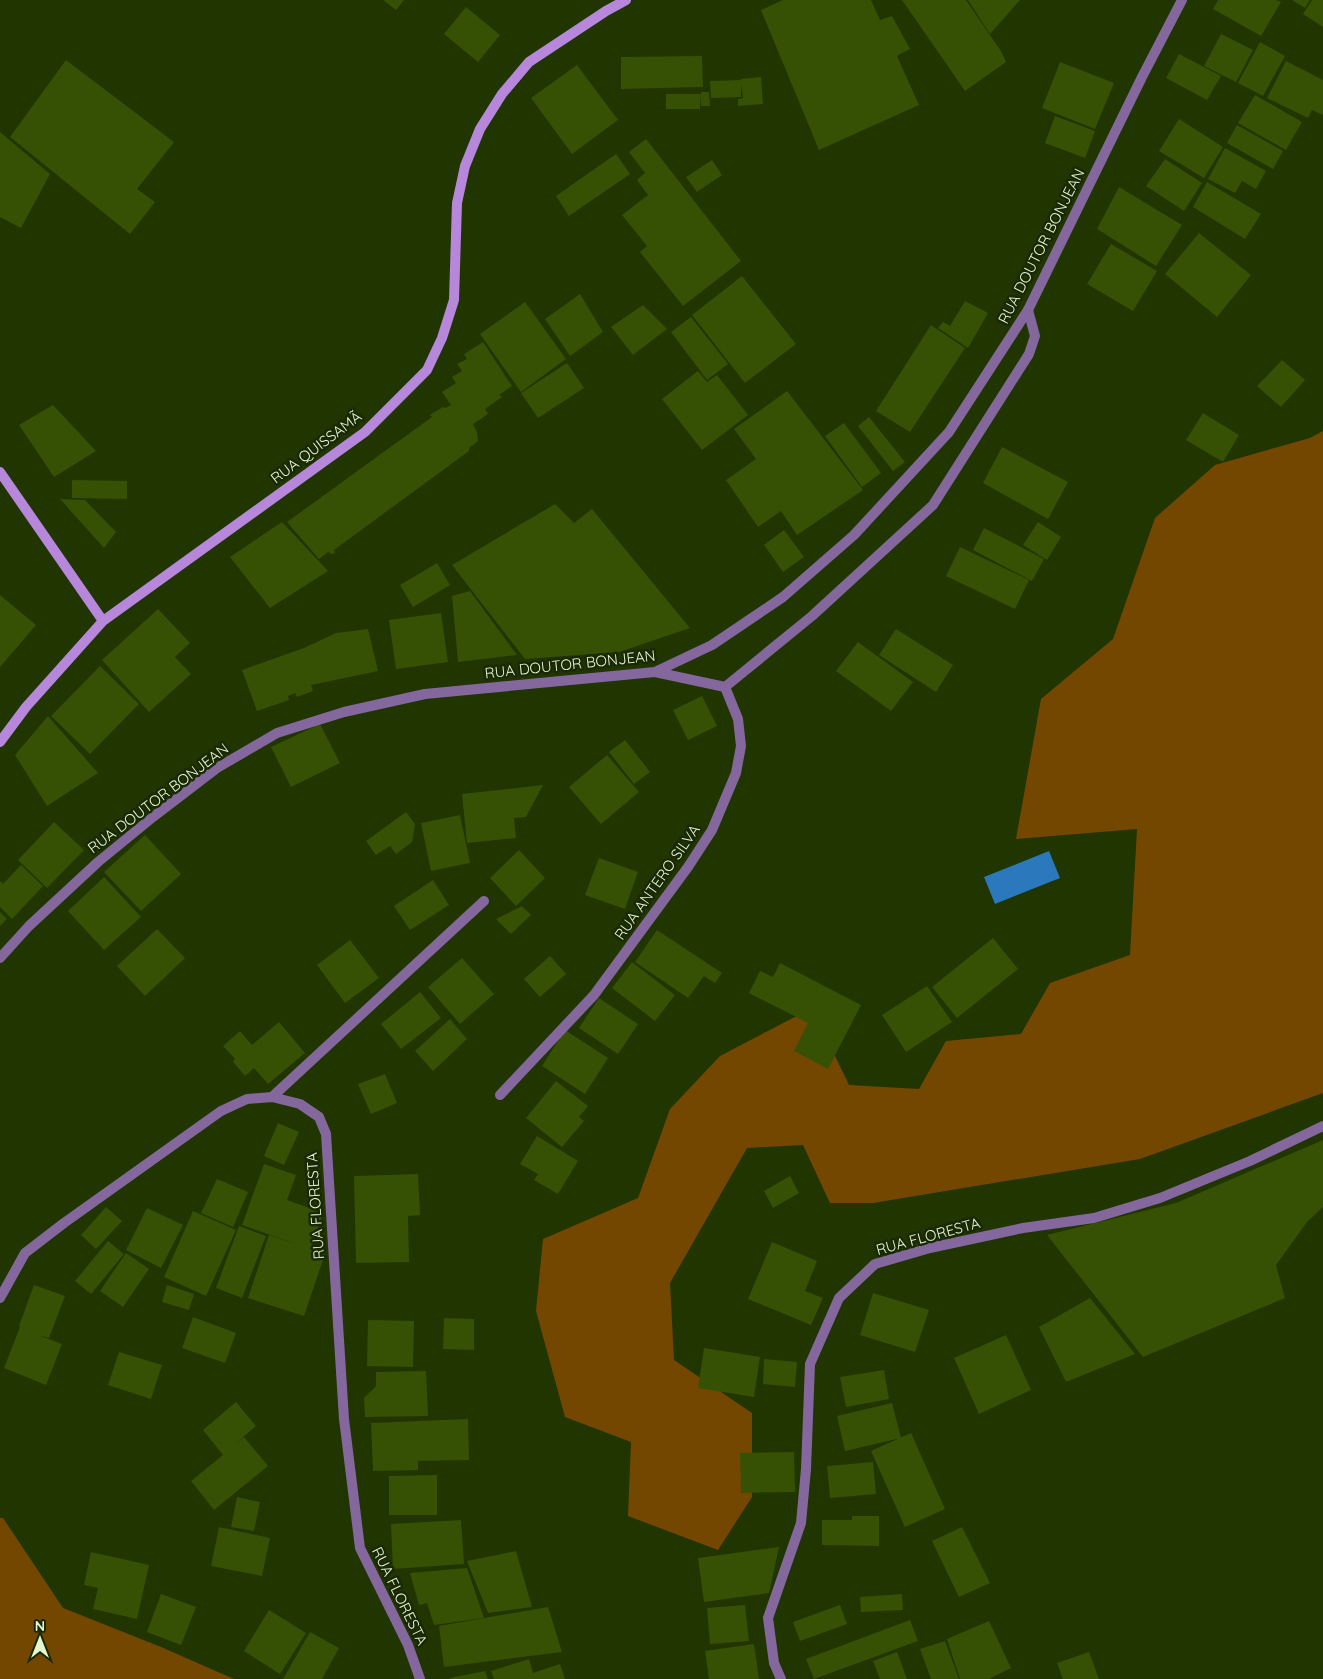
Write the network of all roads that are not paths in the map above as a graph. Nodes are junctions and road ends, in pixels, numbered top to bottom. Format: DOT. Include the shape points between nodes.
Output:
graph roads {
  1 [pos="626,0"];
  2 [pos="1182,0"];
  3 [pos="1028,310"];
  4 [pos="0,472"];
  5 [pos="103,621"];
  6 [pos="656,672"];
  7 [pos="725,687"];
  8 [pos="0,742"];
  9 [pos="484,900"];
  10 [pos="0,958"];
  11 [pos="500,1095"];
  12 [pos="272,1097"];
  13 [pos="1323,1126"];
  14 [pos="0,1298"];
  15 [pos="420,1679"];
  16 [pos="781,1679"];
  1 -- 5 [label="street, RUA QUISSAMÃ" via="529,62 502,94 480,129 465,166 457,203 454,300 427,370 365,432"];
  2 -- 3 [label="street, RUA DOUTOR BONJEAN"];
  3 -- 6 [label="street, RUA DOUTOR BONJEAN" via="949,432 854,535 783,597 712,645"];
  3 -- 7 [label="street" via="1035,336 1029,354 933,504 812,616"];
  4 -- 5 [label="street"];
  5 -- 8 [label="street, RUA QUISSAMÃ" via="26,707"];
  6 -- 7 [label="street"];
  6 -- 10 [label="street, RUA DOUTOR BONJEAN" via="425,694 344,712 277,733 218,768 111,850 29,926"];
  7 -- 11 [label="street, RUA ANTERO SILVA" via="738,719 741,746 736,773 712,830 594,995"];
  9 -- 12 [label="street"];
  12 -- 14 [label="street, RUA FLORESTA" via="247,1099 221,1111 64,1223 25,1253"];
  12 -- 15 [label="street, RUA FLORESTA" via="300,1104 319,1117 326,1134 344,1419 360,1548 408,1645"];
  13 -- 16 [label="street, RUA FLORESTA" via="1250,1161 1160,1198 1094,1218 1004,1232 875,1264 839,1298 810,1364 801,1523 768,1618 774,1663"];
}
